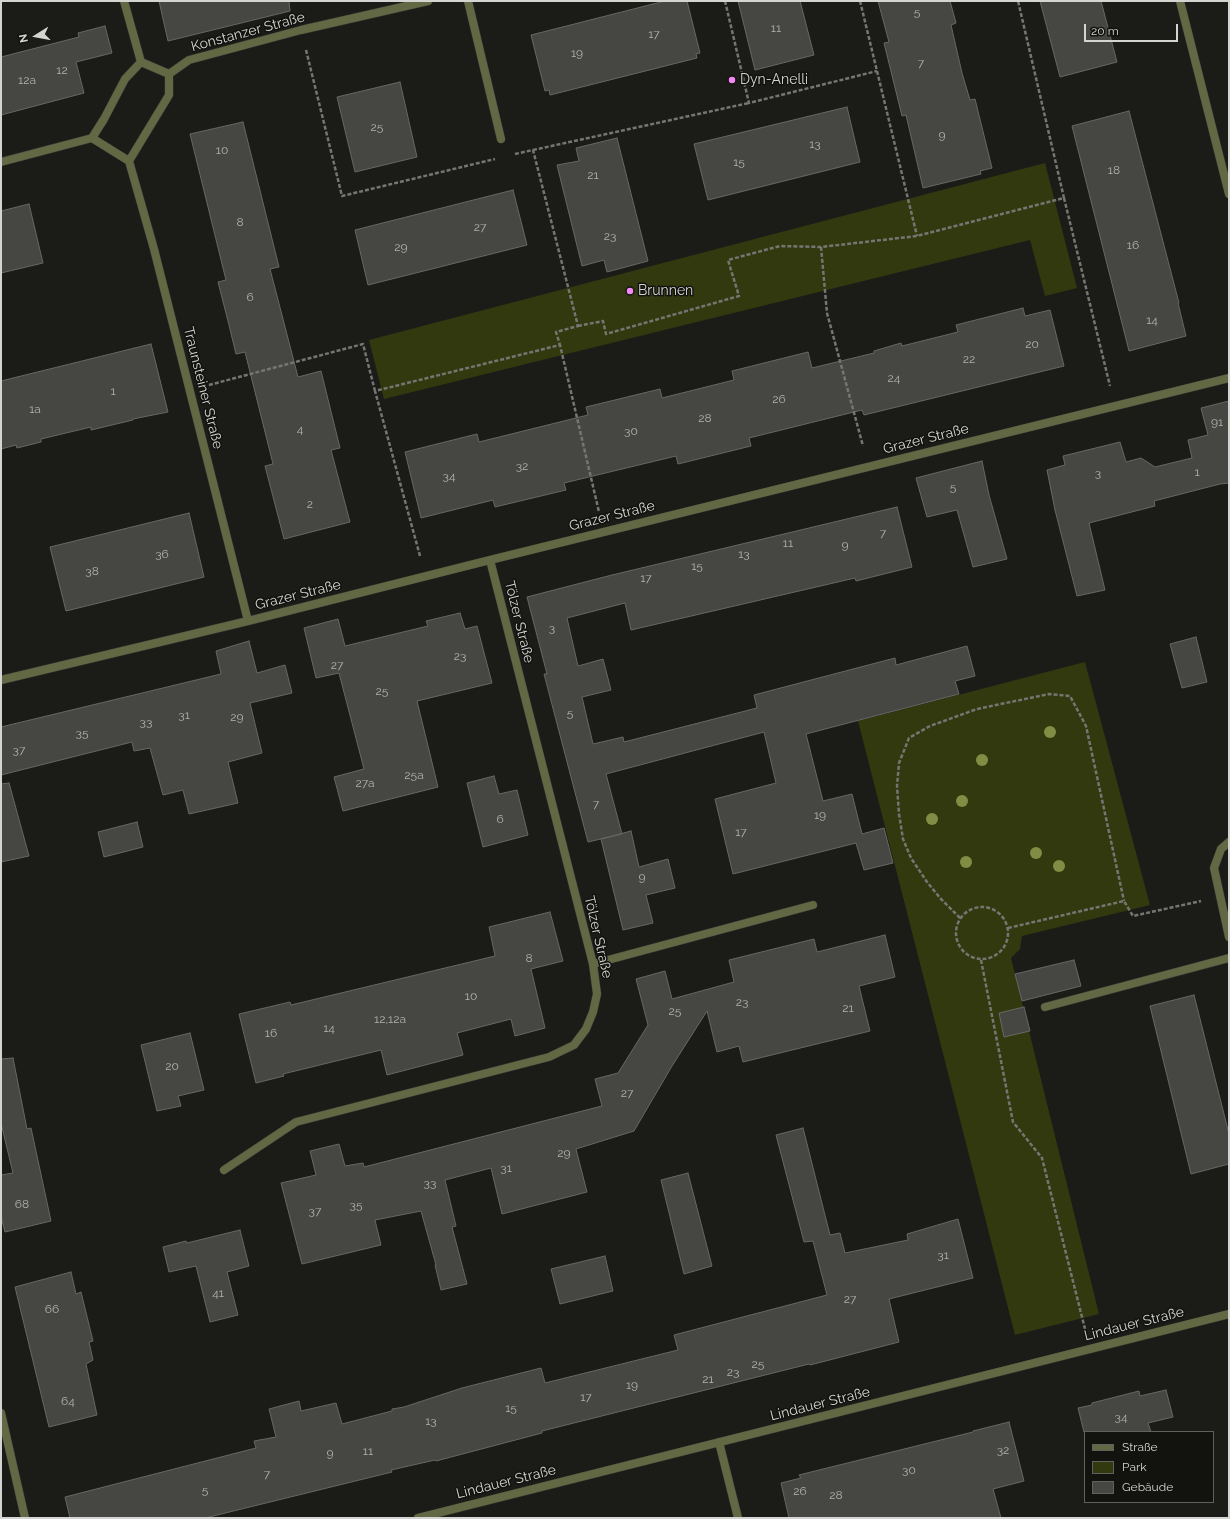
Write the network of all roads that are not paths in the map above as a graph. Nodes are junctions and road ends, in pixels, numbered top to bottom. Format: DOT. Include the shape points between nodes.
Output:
graph roads {
  1 [pos="124,1"];
  2 [pos="428,1"];
  3 [pos="468,1"];
  4 [pos="1180,1"];
  5 [pos="141,62"];
  6 [pos="169,74"];
  7 [pos="92,138"];
  8 [pos="501,139"];
  9 [pos="129,161"];
  10 [pos="1,162"];
  11 [pos="1229,194"];
  12 [pos="1229,378"];
  13 [pos="490,560"];
  14 [pos="248,621"];
  15 [pos="1,680"];
  16 [pos="1229,842"];
  17 [pos="812,905"];
  18 [pos="1229,938"];
  19 [pos="1229,958"];
  20 [pos="593,964"];
  21 [pos="1045,1007"];
  22 [pos="224,1170"];
  23 [pos="1229,1314"];
  24 [pos="1,1413"];
  25 [pos="719,1442"];
  26 [pos="25,1518"];
  27 [pos="418,1518"];
  28 [pos="738,1518"];
  1 -- 5 [label="street"];
  2 -- 6 [label="street, Konstanzer Straße" via="301,30 190,60"];
  3 -- 8 [label="street"];
  4 -- 11 [label="street"];
  5 -- 6 [label="street"];
  5 -- 7 [label="street" via="125,79"];
  6 -- 9 [label="street" via="169,95"];
  7 -- 9 [label="street"];
  7 -- 10 [label="street"];
  9 -- 14 [label="street, Traunsteiner Straße" via="154,249"];
  12 -- 13 [label="street, Grazer Straße"];
  13 -- 14 [label="street, Grazer Straße"];
  13 -- 20 [label="street, Tölzer Straße"];
  14 -- 15 [label="street, Grazer Straße"];
  16 -- 18 [label="street" via="1221,849 1214,868"];
  17 -- 20 [label="street"];
  19 -- 21 [label="street"];
  20 -- 22 [label="street, Tölzer Straße" via="597,994 593,1012 586,1029 574,1045 549,1057 296,1122"];
  23 -- 25 [label="street, Lindauer Straße"];
  24 -- 26 [label="street"];
  25 -- 27 [label="street, Lindauer Straße"];
  25 -- 28 [label="street"];
}
